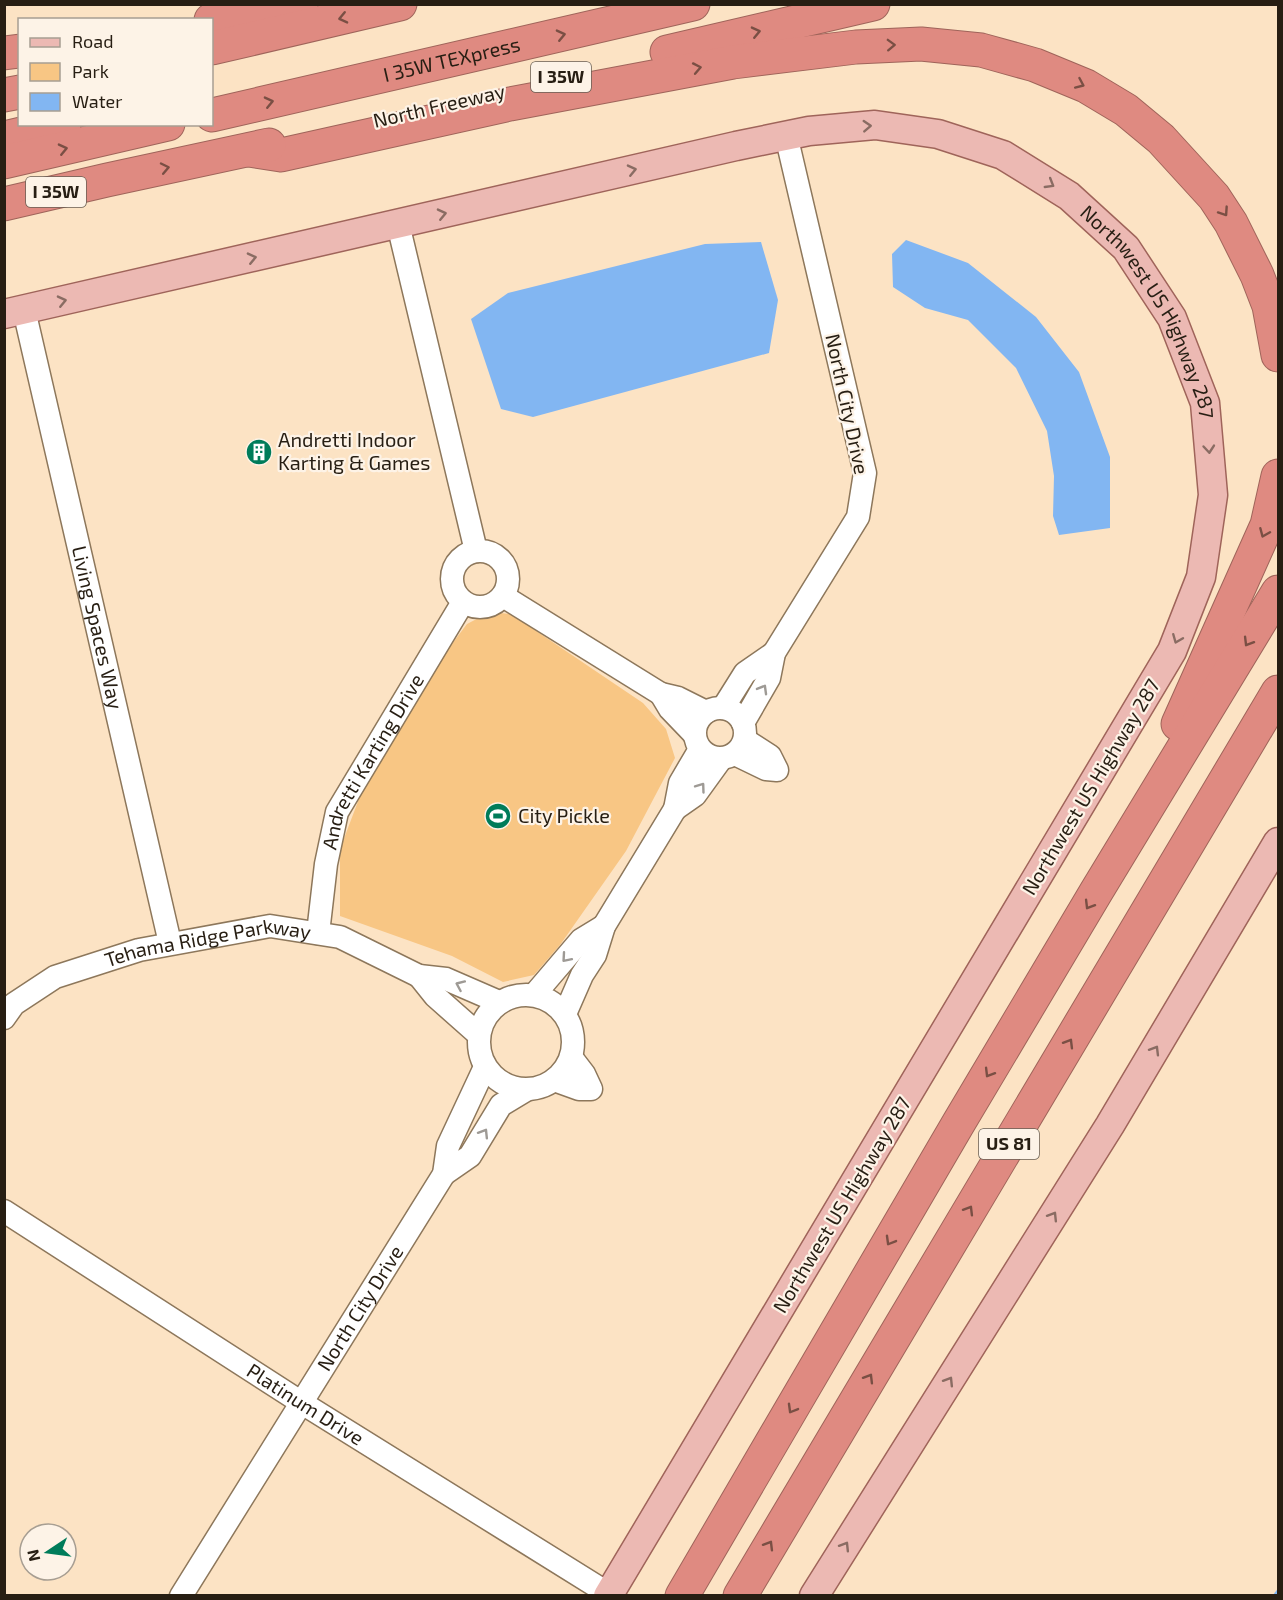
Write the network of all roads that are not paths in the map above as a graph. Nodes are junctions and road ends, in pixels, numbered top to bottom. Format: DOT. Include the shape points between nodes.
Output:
graph roads {
  1 [pos="301,4"];
  2 [pos="400,4"];
  3 [pos="591,4"];
  4 [pos="693,4"];
  5 [pos="873,4"];
  6 [pos="213,20"];
  7 [pos="213,48"];
  8 [pos="213,91"];
  9 [pos="213,115"];
  10 [pos="55,126"];
  11 [pos="159,126"];
  12 [pos="798,133"];
  13 [pos="4,138"];
  14 [pos="249,150"];
  15 [pos="4,162"];
  16 [pos="107,180"];
  17 [pos="4,204"];
  18 [pos="4,220"];
  19 [pos="398,224"];
  20 [pos="14,312"];
  21 [pos="1278,355"];
  22 [pos="1278,476"];
  23 [pos="476,551"];
  24 [pos="1278,592"];
  25 [pos="503,596"];
  26 [pos="463,602"];
  27 [pos="774,653"];
  28 [pos="1278,692"];
  29 [pos="661,694"];
  30 [pos="715,710"];
  31 [pos="697,741"];
  32 [pos="736,744"];
  33 [pos="675,809"];
  34 [pos="1278,842"];
  35 [pos="1119,855"];
  36 [pos="604,926"];
  37 [pos="318,933"];
  38 [pos="170,943"];
  39 [pos="419,976"];
  40 [pos="534,995"];
  41 [pos="499,1002"];
  42 [pos="565,1014"];
  43 [pos="4,1018"];
  44 [pos="479,1035"];
  45 [pos="571,1057"];
  46 [pos="485,1067"];
  47 [pos="554,1080"];
  48 [pos="526,1090"];
  49 [pos="444,1174"];
  50 [pos="4,1211"];
  51 [pos="302,1403"];
  52 [pos="609,1595"];
  53 [pos="182,1596"];
  54 [pos="682,1596"];
  55 [pos="740,1596"];
  56 [pos="814,1596"];
  1 -- 6 [label="highway"];
  2 -- 7 [label="highway, one-way"];
  3 -- 8 [label="highway, I 35W TEXpress"];
  9 -- 4 [label="highway, I 35W TEXpress, one-way"];
  14 -- 5 [label="highway, North Freeway / I 35W, one-way"];
  10 -- 13 [label="highway"];
  15 -- 11 [label="highway, one-way"];
  19 -- 12 [label="main road, one-way"];
  12 -- 27 [label="street, North City Drive" via="865,472 858,517"];
  12 -- 52 [label="main road, Northwest US Highway 287, one-way" via="875,125 938,134 1003,155 1069,196 1126,248 1172,318 1205,403 1213,495 1202,577 1172,651"];
  16 -- 14 [label="highway, North Freeway / I 35W, one-way"];
  14 -- 21 [label="highway, one-way" via="281,155 510,104 734,62 856,47 921,44 981,50 1035,65 1086,86 1126,110 1161,139 1214,197 1236,232 1269,306"];
  16 -- 17 [label="highway, North Freeway / I 35W"];
  16 -- 18 [label="highway" via="75,203"];
  20 -- 19 [label="main road, one-way"];
  19 -- 23 [label="street"];
  20 -- 38 [label="street, Living Spaces Way"];
  22 -- 35 [label="highway, one-way" via="1267,525"];
  23 -- 25 [label="street" via="494,555 506,569 507,588"];
  23 -- 26 [label="street" via="459,560 454,568 453,587"];
  24 -- 35 [label="highway, US 81, one-way"];
  25 -- 26 [label="street" via="480,608"];
  25 -- 29 [label="street"];
  26 -- 37 [label="street, Andretti Karting Drive" via="337,812"];
  27 -- 30 [label="street, North City Drive" via="745,672"];
  32 -- 27 [label="street, North City Drive, one-way" via="769,678"];
  55 -- 28 [label="highway, US 81, one-way"];
  29 -- 30 [label="street"];
  29 -- 31 [label="street"];
  30 -- 31 [label="street" via="700,717"];
  30 -- 32 [label="street" via="731,710 738,716"];
  31 -- 32 [label="street" via="706,755 713,758"];
  31 -- 33 [label="street, North City Drive" via="680,783"];
  33 -- 32 [label="street, North City Drive, one-way" via="695,795"];
  33 -- 36 [label="street, North City Drive"];
  56 -- 34 [label="main road, one-way" via="1110,1125"];
  35 -- 54 [label="highway, US 81, one-way"];
  36 -- 40 [label="street, North City Drive, one-way" via="581,940"];
  36 -- 42 [label="street, North City Drive" via="595,956"];
  37 -- 38 [label="street, Tehama Ridge Parkway" via="270,926"];
  37 -- 39 [label="street, Tehama Ridge Parkway" via="340,937"];
  38 -- 43 [label="street, Tehama Ridge Parkway" via="55,977 14,1004"];
  41 -- 39 [label="street, Tehama Ridge Parkway, one-way" via="446,979"];
  39 -- 44 [label="street, Tehama Ridge Parkway" via="435,996"];
  40 -- 41 [label="street" via="512,996"];
  40 -- 42 [label="street"];
  41 -- 44 [label="street" via="489,1011"];
  42 -- 45 [label="street" via="573,1042"];
  44 -- 46 [label="street" via="479,1052"];
  45 -- 47 [label="street"];
  45 -- 47 [label="street" via="591,1089"];
  46 -- 48 [label="street" via="510,1087"];
  46 -- 49 [label="street, North City Drive" via="448,1146"];
  47 -- 48 [label="street"];
  49 -- 48 [label="street, North City Drive, one-way" via="470,1156 501,1105"];
  49 -- 51 [label="street, North City Drive"];
  50 -- 51 [label="street, Platinum Drive"];
  51 -- 52 [label="street, Platinum Drive"];
  51 -- 53 [label="street, North City Drive"];
}
